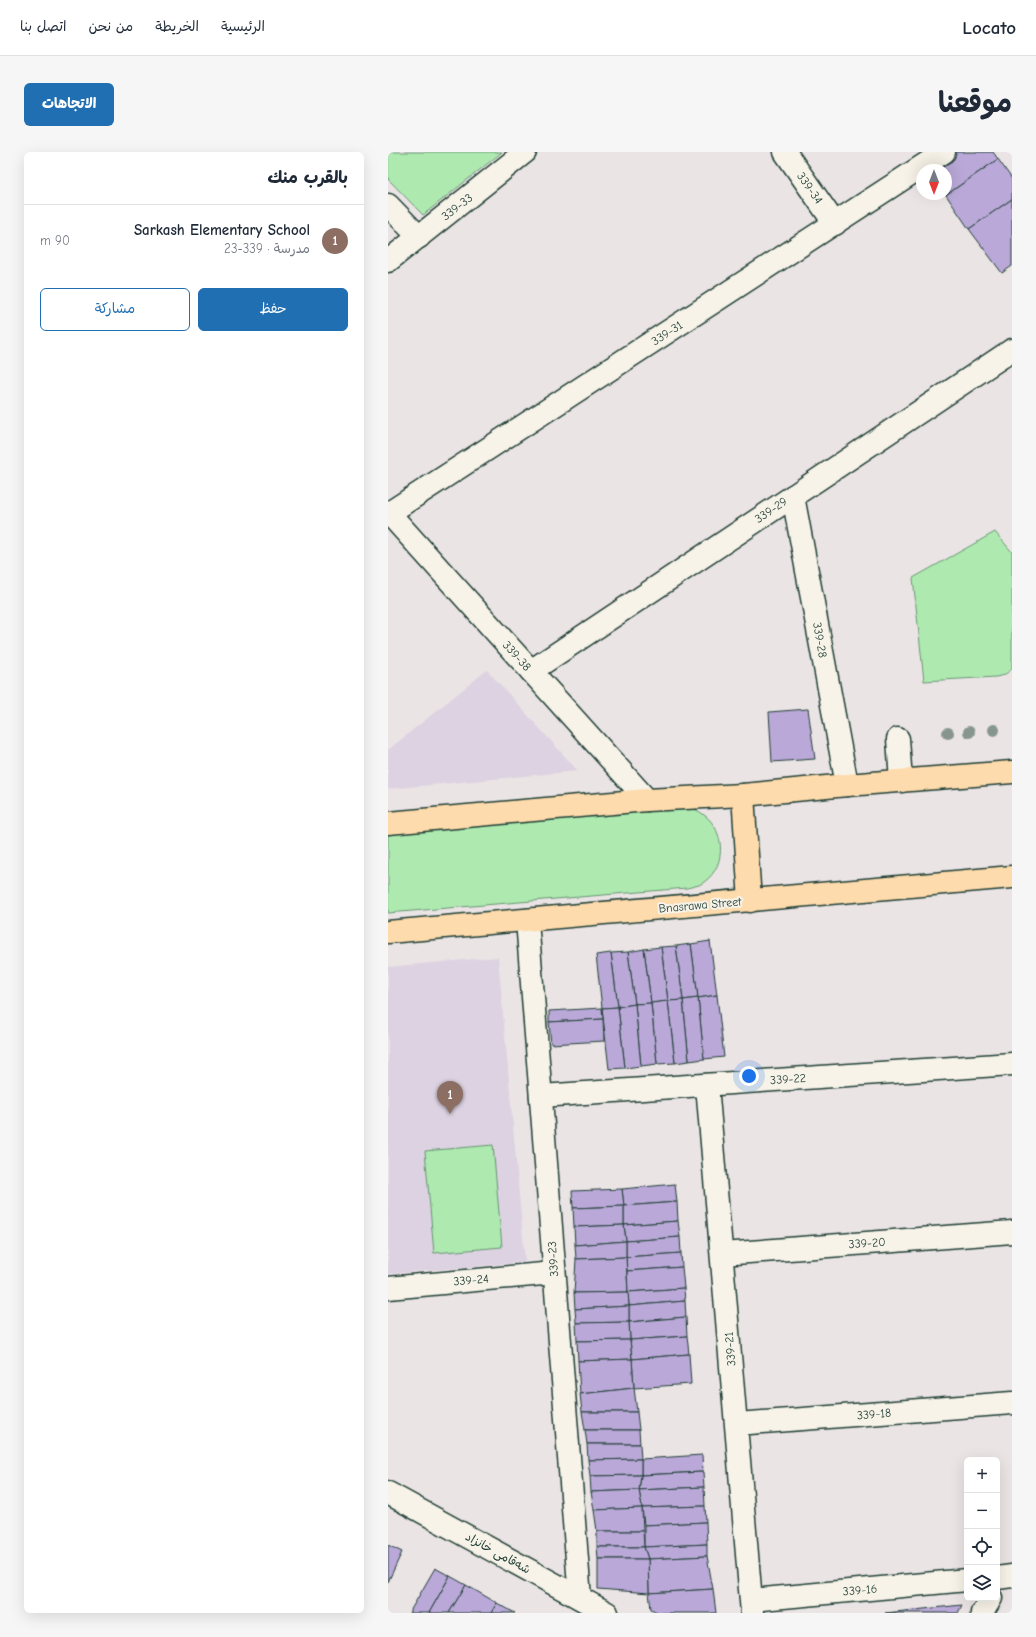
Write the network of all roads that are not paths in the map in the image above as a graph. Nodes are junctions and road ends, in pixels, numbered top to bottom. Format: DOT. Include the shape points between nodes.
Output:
graph roads {
  1 [pos="525,152"];
  2 [pos="785,152"];
  3 [pos="944,152"];
  4 [pos="388,205"];
  5 [pos="835,224"];
  6 [pos="419,236"];
  7 [pos="388,261"];
  8 [pos="1012,350"];
  9 [pos="793,496"];
  10 [pos="389,512"];
  11 [pos="531,671"];
  12 [pos="898,739"];
  13 [pos="1012,772"];
  14 [pos="901,781"];
  15 [pos="847,785"];
  16 [pos="742,795"];
  17 [pos="647,800"];
  18 [pos="388,823"];
  19 [pos="1012,877"];
  20 [pos="750,901"];
  21 [pos="527,920"];
  22 [pos="388,932"];
  23 [pos="1012,1064"];
  24 [pos="708,1085"];
  25 [pos="541,1096"];
  26 [pos="1012,1232"];
  27 [pos="722,1254"];
  28 [pos="554,1273"];
  29 [pos="388,1288"];
  30 [pos="1012,1403"];
  31 [pos="737,1424"];
  32 [pos="388,1493"];
  33 [pos="964,1580"];
  34 [pos="580,1598"];
  35 [pos="989,1601"];
  36 [pos="752,1606"];
  37 [pos="607,1613"];
  38 [pos="982,1613"];
  1 -- 6 [label="street, 339-33"];
  2 -- 5 [label="street, 339-34"];
  3 -- 5 [label="street, 339-31"];
  4 -- 6 [label="street"];
  5 -- 10 [label="street, 339-31"];
  6 -- 7 [label="street, 339-33"];
  8 -- 9 [label="street, 339-29"];
  9 -- 11 [label="street, 339-29"];
  9 -- 15 [label="street, 339-28"];
  10 -- 11 [label="street, 339-38"];
  11 -- 17 [label="street, 339-38"];
  12 -- 14 [label="street"];
  13 -- 14 [label="main road"];
  14 -- 15 [label="main road"];
  15 -- 16 [label="main road"];
  16 -- 17 [label="main road"];
  16 -- 20 [label="main road"];
  17 -- 18 [label="main road"];
  19 -- 20 [label="main road, Bnasrawa Street"];
  20 -- 21 [label="main road, Bnasrawa Street"];
  21 -- 22 [label="main road, Bnasrawa Street"];
  21 -- 25 [label="street, 339-23"];
  23 -- 24 [label="street, 339-22"];
  24 -- 25 [label="street, 339-22"];
  24 -- 27 [label="street, 339-21"];
  25 -- 28 [label="street, 339-23"];
  26 -- 27 [label="street, 339-20"];
  27 -- 31 [label="street, 339-21"];
  28 -- 29 [label="street, 339-24"];
  28 -- 34 [label="street, 339-23"];
  30 -- 31 [label="street, 339-18"];
  31 -- 36 [label="street, 339-21"];
  32 -- 34 [label="street, شەقامی خانزاد"];
  33 -- 36 [label="street, 339-16"];
  34 -- 37 [label="street, شەقامی خانزاد"];
  35 -- 38 [label="street"];
}
